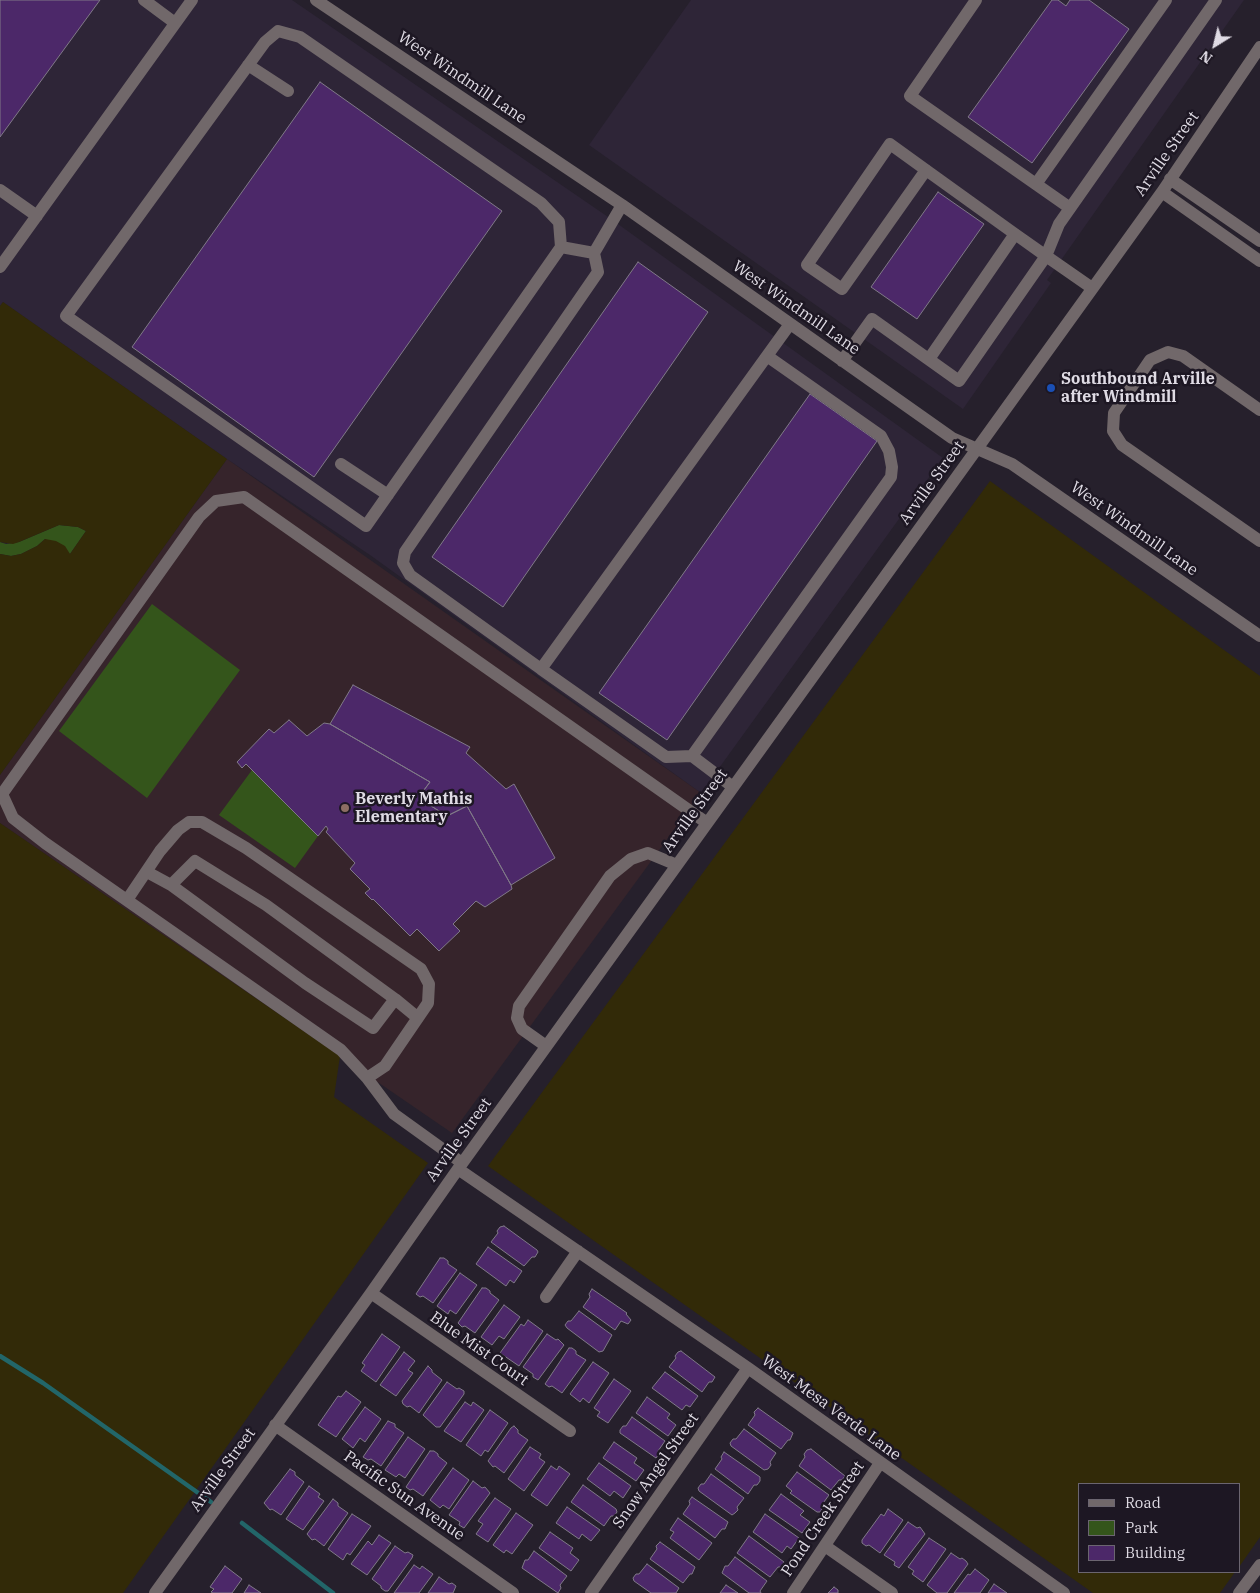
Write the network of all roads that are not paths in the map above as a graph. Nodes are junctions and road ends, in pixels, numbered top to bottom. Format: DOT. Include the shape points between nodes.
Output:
graph roads {
  1 [pos="144,0"];
  2 [pos="192,0"];
  3 [pos="316,0"];
  4 [pos="976,0"];
  5 [pos="1166,0"];
  6 [pos="1216,0"];
  7 [pos="175,23"];
  8 [pos="1260,47"];
  9 [pos="248,65"];
  10 [pos="288,91"];
  11 [pos="926,170"];
  12 [pos="1170,179"];
  13 [pos="1036,184"];
  14 [pos="0,190"];
  15 [pos="1162,192"];
  16 [pos="622,205"];
  17 [pos="1070,208"];
  18 [pos="37,216"];
  19 [pos="1015,234"];
  20 [pos="1260,241"];
  21 [pos="561,247"];
  22 [pos="594,252"];
  23 [pos="1046,256"];
  24 [pos="1260,261"];
  25 [pos="1,263"];
  26 [pos="1092,288"];
  27 [pos="790,324"];
  28 [pos="767,356"];
  29 [pos="929,359"];
  30 [pos="842,361"];
  31 [pos="1260,410"];
  32 [pos="976,448"];
  33 [pos="341,464"];
  34 [pos="388,495"];
  35 [pos="1260,541"];
  36 [pos="1260,636"];
  37 [pos="541,669"];
  38 [pos="692,756"];
  39 [pos="733,787"];
  40 [pos="707,823"];
  41 [pos="677,865"];
  42 [pos="147,872"];
  43 [pos="171,885"];
  44 [pos="127,900"];
  45 [pos="395,999"];
  46 [pos="418,1018"];
  47 [pos="546,1046"];
  48 [pos="367,1078"];
  49 [pos="460,1166"];
  50 [pos="578,1251"];
  51 [pos="370,1293"];
  52 [pos="546,1297"];
  53 [pos="748,1368"];
  54 [pos="275,1425"];
  55 [pos="570,1431"];
  56 [pos="880,1463"];
  57 [pos="825,1546"];
  58 [pos="1260,1565"];
  59 [pos="154,1593"];
  60 [pos="513,1593"];
  61 [pos="592,1593"];
  62 [pos="792,1593"];
  63 [pos="892,1593"];
  64 [pos="1064,1593"];
  65 [pos="1239,1593"];
  1 -- 7 [label="street"];
  2 -- 7 [label="street"];
  3 -- 16 [label="street, West Windmill Lane"];
  4 -- 13 [label="street" via="910,96"];
  5 -- 13 [label="street"];
  6 -- 17 [label="street"];
  7 -- 18 [label="street"];
  8 -- 12 [label="street, Arville Street"];
  9 -- 10 [label="street"];
  9 -- 21 [label="street" via="265,42 278,32 300,37 542,203 559,222"];
  9 -- 34 [label="street" via="66,316 366,526"];
  11 -- 11 [label="street" via="890,144 807,266 842,289"];
  11 -- 19 [label="street"];
  12 -- 15 [label="street, Arville Street"];
  12 -- 20 [label="street"];
  13 -- 17 [label="street"];
  14 -- 18 [label="street"];
  15 -- 24 [label="street"];
  15 -- 26 [label="street, Arville Street"];
  16 -- 22 [label="street"];
  16 -- 27 [label="street, West Windmill Lane"];
  17 -- 23 [label="street" via="1059,224"];
  18 -- 25 [label="street"];
  19 -- 23 [label="street"];
  19 -- 29 [label="street"];
  21 -- 22 [label="street"];
  21 -- 34 [label="street"];
  22 -- 37 [label="street" via="598,272 405,552 403,563 410,575"];
  23 -- 26 [label="street"];
  23 -- 29 [label="street" via="959,381"];
  26 -- 32 [label="street, Arville Street"];
  27 -- 28 [label="street"];
  27 -- 30 [label="street, West Windmill Lane"];
  28 -- 37 [label="street"];
  28 -- 38 [label="street" via="882,436 889,451 891,477"];
  29 -- 30 [label="street" via="872,319"];
  30 -- 32 [label="street, West Windmill Lane" via="952,438"];
  31 -- 35 [label="street" via="1183,356 1168,352 1150,360 1114,413 1113,431 1122,445"];
  32 -- 36 [label="street, West Windmill Lane" via="1012,464"];
  32 -- 39 [label="street, Arville Street"];
  33 -- 34 [label="street"];
  37 -- 38 [label="street" via="666,757"];
  38 -- 39 [label="street"];
  39 -- 40 [label="street, Arville Street"];
  40 -- 41 [label="street, Arville Street"];
  40 -- 44 [label="street, West Mesa Verde Lane" via="244,497 231,498 216,501 199,518 2,794 13,818"];
  41 -- 47 [label="street, Arville Street"];
  41 -- 47 [label="street" via="648,853 631,859 610,876 519,1006 517,1018 522,1029"];
  42 -- 43 [label="street"];
  42 -- 44 [label="street"];
  42 -- 46 [label="street" via="178,830 189,822 202,822 246,848 422,969 429,984 428,1004"];
  43 -- 45 [label="street" via="195,861 266,905"];
  43 -- 45 [label="street" via="305,983 373,1028"];
  44 -- 48 [label="street, West Mesa Verde Lane" via="341,1050"];
  45 -- 46 [label="street"];
  46 -- 48 [label="street" via="385,1066"];
  47 -- 49 [label="street, Arville Street"];
  48 -- 49 [label="street, West Mesa Verde Lane" via="394,1114"];
  49 -- 50 [label="street, West Mesa Verde Lane"];
  49 -- 51 [label="street, Arville Street"];
  50 -- 52 [label="street"];
  50 -- 53 [label="street, West Mesa Verde Lane"];
  51 -- 54 [label="street, Arville Street"];
  51 -- 55 [label="street, Blue Mist Court"];
  53 -- 56 [label="street, West Mesa Verde Lane"];
  53 -- 61 [label="street, Snow Angel Street"];
  54 -- 59 [label="street, Arville Street"];
  54 -- 60 [label="street, Pacific Sun Avenue"];
  56 -- 57 [label="street, Pond Creek Street"];
  56 -- 64 [label="street, West Mesa Verde Lane"];
  57 -- 62 [label="street, Pond Creek Street"];
  57 -- 63 [label="street"];
  58 -- 65 [label="street"];
}
